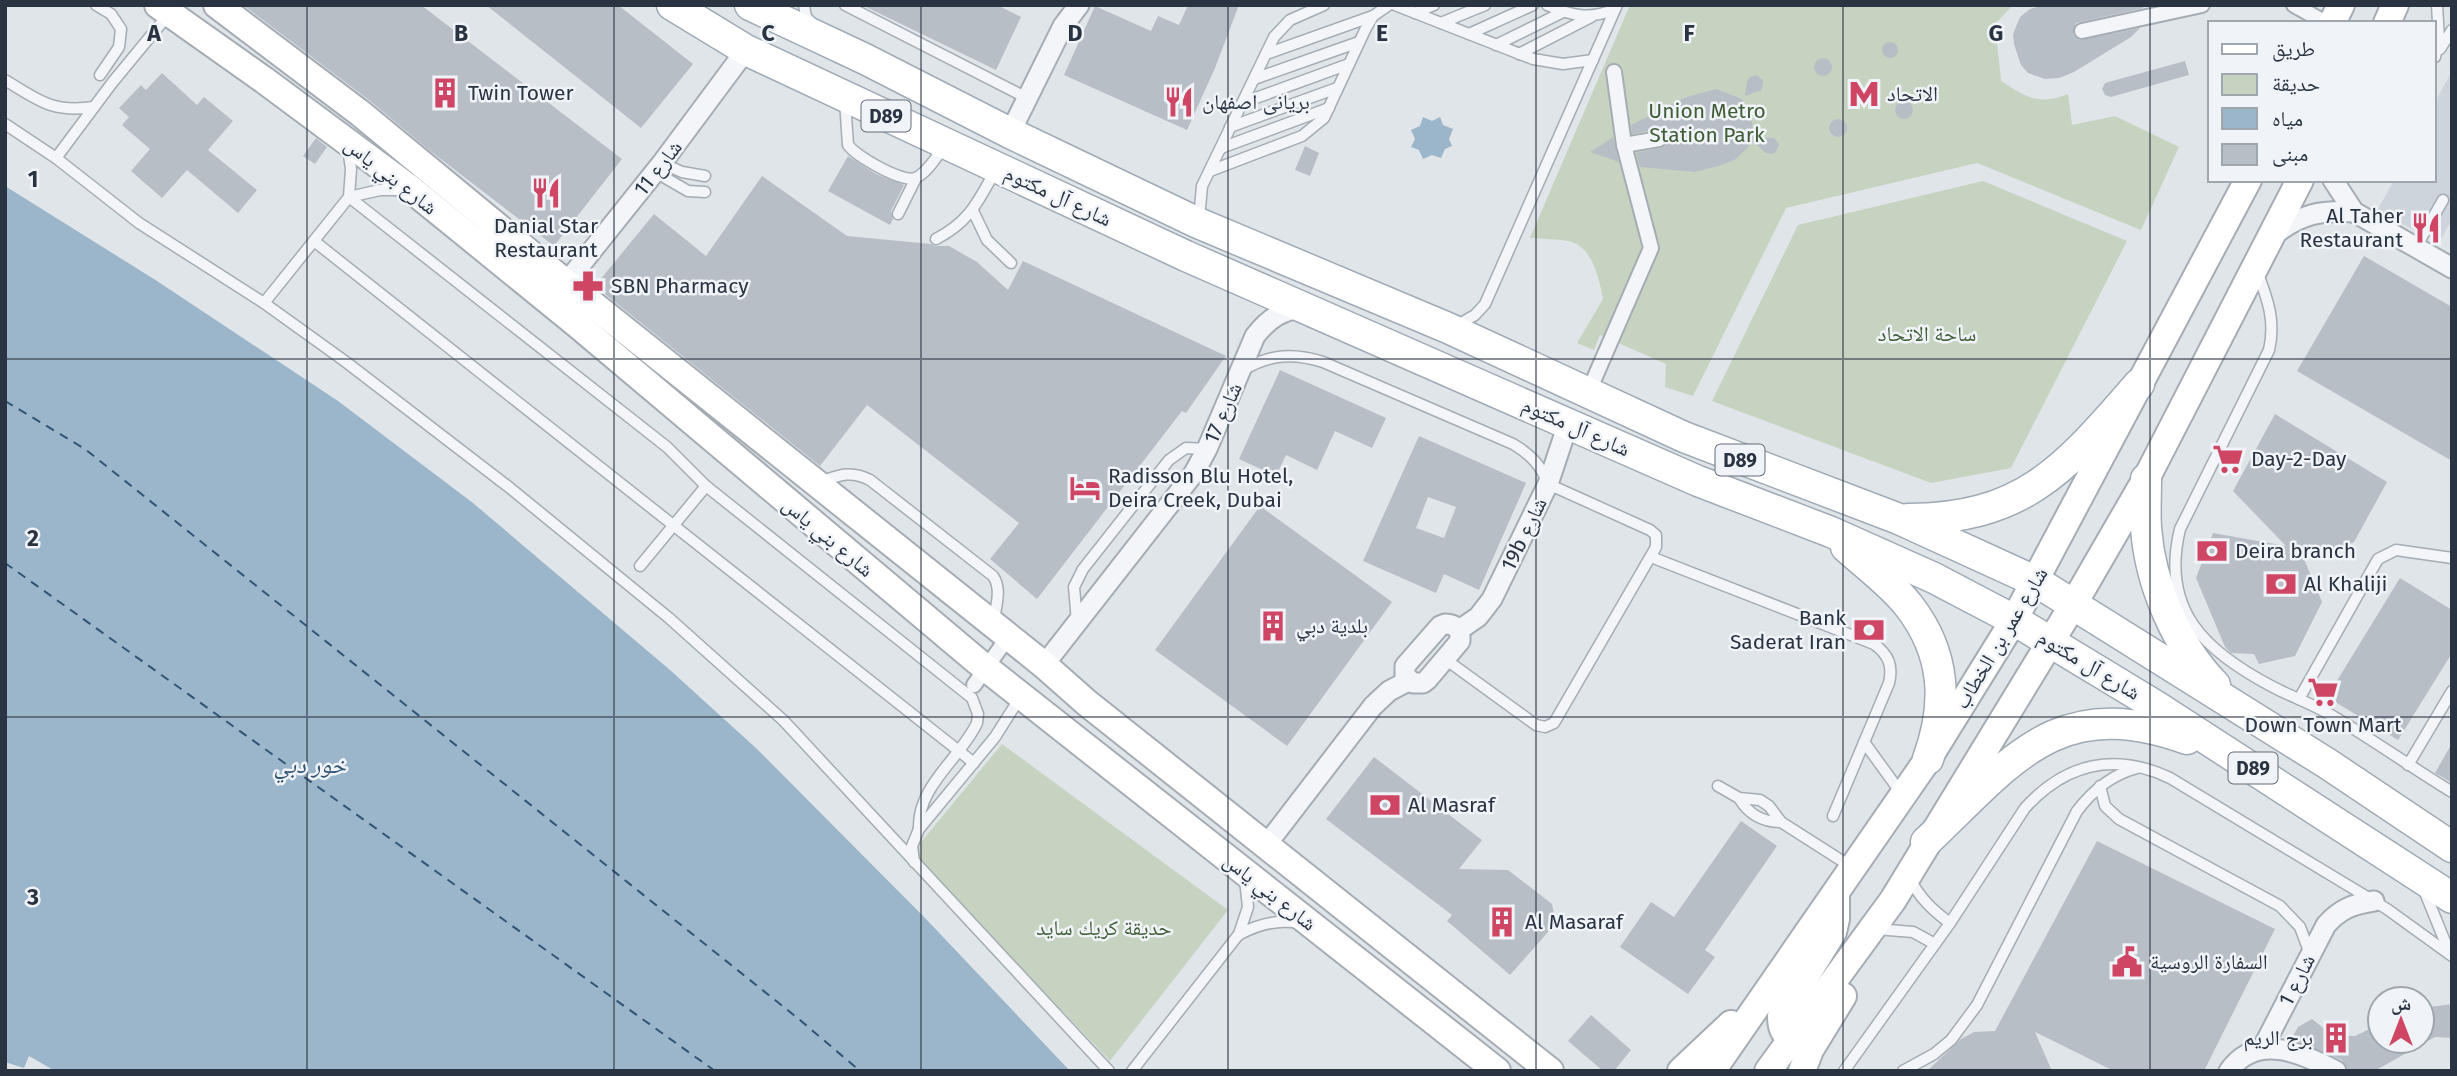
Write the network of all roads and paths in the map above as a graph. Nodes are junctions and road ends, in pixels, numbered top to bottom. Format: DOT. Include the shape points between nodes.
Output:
graph roads {
  1 [pos="96,5"];
  2 [pos="217,5"];
  3 [pos="672,5"];
  4 [pos="750,5"];
  5 [pos="804,5"];
  6 [pos="845,5"];
  7 [pos="1079,5"];
  8 [pos="1324,5"];
  9 [pos="1389,5"];
  10 [pos="1395,5"];
  11 [pos="1434,5"];
  12 [pos="1485,5"];
  13 [pos="1533,5"];
  14 [pos="1547,5"];
  15 [pos="2202,5"];
  16 [pos="2294,5"];
  17 [pos="2341,5"];
  18 [pos="2395,5"];
  19 [pos="2437,5"];
  20 [pos="1616,7"];
  21 [pos="164,9"];
  22 [pos="1563,12"];
  23 [pos="1415,13"];
  24 [pos="1373,16"];
  25 [pos="1591,17"];
  26 [pos="2322,21"];
  27 [pos="2333,21"];
  28 [pos="2388,21"];
  29 [pos="1441,23"];
  30 [pos="2452,30"];
  31 [pos="2082,31"];
  32 [pos="1469,34"];
  33 [pos="1359,42"];
  34 [pos="1496,45"];
  35 [pos="746,50"];
  36 [pos="2436,53"];
  37 [pos="1266,54"];
  38 [pos="1519,54"];
  39 [pos="2436,56"];
  40 [pos="865,59"];
  41 [pos="1593,60"];
  42 [pos="1349,64"];
  43 [pos="1614,72"];
  44 [pos="100,75"];
  45 [pos="1254,79"];
  46 [pos="5,80"];
  47 [pos="1337,88"];
  48 [pos="845,97"];
  49 [pos="1027,98"];
  50 [pos="1242,103"];
  51 [pos="94,107"];
  52 [pos="1329,108"];
  53 [pos="5,124"];
  54 [pos="1230,127"];
  55 [pos="1010,133"];
  56 [pos="1659,139"];
  57 [pos="346,141"];
  58 [pos="946,145"];
  59 [pos="1624,145"];
  60 [pos="1221,148"];
  61 [pos="56,158"];
  62 [pos="659,168"];
  63 [pos="997,168"];
  64 [pos="1210,171"];
  65 [pos="705,176"];
  66 [pos="916,178"];
  67 [pos="2247,182"];
  68 [pos="2299,182"];
  69 [pos="2334,182"];
  70 [pos="412,190"];
  71 [pos="705,192"];
  72 [pos="349,197"];
  73 [pos="2443,200"];
  74 [pos="973,211"];
  75 [pos="2354,212"];
  76 [pos="898,214"];
  77 [pos="1198,223"];
  78 [pos="936,239"];
  79 [pos="2269,239"];
  80 [pos="314,241"];
  81 [pos="2416,247"];
  82 [pos="1186,256"];
  83 [pos="1010,263"];
  84 [pos="2255,265"];
  85 [pos="2452,268"];
  86 [pos="566,283"];
  87 [pos="264,303"];
  88 [pos="1304,307"];
  89 [pos="1448,328"];
  90 [pos="1241,371"];
  91 [pos="2138,384"];
  92 [pos="1588,393"];
  93 [pos="1568,424"];
  94 [pos="1207,449"];
  95 [pos="2146,479"];
  96 [pos="817,484"];
  97 [pos="1548,484"];
  98 [pos="706,486"];
  99 [pos="1899,519"];
  100 [pos="674,526"];
  101 [pos="1830,532"];
  102 [pos="1651,557"];
  103 [pos="2452,558"];
  104 [pos="640,566"];
  105 [pos="2036,582"];
  106 [pos="2073,605"];
  107 [pos="2014,620"];
  108 [pos="1077,623"];
  109 [pos="1459,630"];
  110 [pos="2050,642"];
  111 [pos="991,654"];
  112 [pos="1445,659"];
  113 [pos="1044,665"];
  114 [pos="1408,681"];
  115 [pos="2452,691"];
  116 [pos="1021,696"];
  117 [pos="2299,699"];
  118 [pos="2238,707"];
  119 [pos="1864,742"];
  120 [pos="959,751"];
  121 [pos="2235,756"];
  122 [pos="1928,759"];
  123 [pos="974,763"];
  124 [pos="2408,765"];
  125 [pos="2141,767"];
  126 [pos="1718,786"];
  127 [pos="2100,786"];
  128 [pos="927,793"];
  129 [pos="2452,793"];
  130 [pos="1903,796"];
  131 [pos="940,803"];
  132 [pos="1833,816"];
  133 [pos="1236,821"];
  134 [pos="919,829"];
  135 [pos="1926,842"];
  136 [pos="1267,844"];
  137 [pos="2452,847"];
  138 [pos="915,864"];
  139 [pos="1238,867"];
  140 [pos="1854,868"];
  141 [pos="1908,875"];
  142 [pos="2419,877"];
  143 [pos="1836,893"];
  144 [pos="2452,898"];
  145 [pos="2374,901"];
  146 [pos="1950,923"];
  147 [pos="1317,929"];
  148 [pos="1872,929"];
  149 [pos="1239,934"];
  150 [pos="1935,944"];
  151 [pos="2310,955"];
  152 [pos="2451,956"];
  153 [pos="1773,985"];
  154 [pos="1791,1040"];
  155 [pos="2262,1049"];
  156 [pos="1109,1071"];
  157 [pos="1132,1071"];
  158 [pos="1497,1071"];
  159 [pos="1550,1071"];
  160 [pos="1681,1071"];
  161 [pos="1712,1071"];
  162 [pos="1768,1071"];
  163 [pos="1802,1071"];
  164 [pos="1843,1071"];
  165 [pos="1903,1071"];
  166 [pos="2229,1071"];
  167 [pos="2336,1071"];
  1 -- 44 [label="lane" via="111,14 121,29 119,47"];
  2 -- 86 [label="main road, شارع بني ياس" via="360,113"];
  3 -- 35 [label="main road, شارع آل مكتوم / D89"];
  4 -- 40 [label="main road, شارع آل مكتوم / D89"];
  5 -- 40 [label="lane" via="811,22"];
  6 -- 49 [label="lane"];
  7 -- 49 [label="street" via="1063,26"];
  8 -- 37 [label="lane" via="1290,20"];
  9 -- 24 [label="lane"];
  10 -- 23 [label="lane"];
  11 -- 23 [label="lane"];
  12 -- 29 [label="lane"];
  13 -- 32 [label="lane"];
  14 -- 22 [label="lane"];
  15 -- 31 [label="street"];
  16 -- 26 [label="street"];
  17 -- 27 [label="main road"];
  18 -- 28 [label="main road"];
  19 -- 36 [label="lane"];
  20 -- 25 [label="lane"];
  20 -- 41 [label="lane"];
  21 -- 51 [label="lane"];
  21 -- 57 [label="main road, شارع بني ياس"];
  22 -- 25 [label="lane"];
  22 -- 34 [label="lane"];
  23 -- 29 [label="lane"];
  24 -- 33 [label="lane"];
  24 -- 37 [label="lane"];
  25 -- 38 [label="lane"];
  29 -- 32 [label="lane"];
  30 -- 39 [label="lane"];
  32 -- 34 [label="lane"];
  33 -- 42 [label="lane"];
  33 -- 45 [label="lane"];
  34 -- 38 [label="lane"];
  35 -- 48 [label="main road, شارع آل مكتوم / D89"];
  35 -- 55 [label="main road" via="771,43 796,47 943,116"];
  35 -- 62 [label="street, شارع 11"];
  37 -- 45 [label="lane"];
  38 -- 41 [label="lane" via="1548,63"];
  40 -- 55 [label="main road, شارع آل مكتوم / D89"];
  41 -- 89 [label="lane" via="1485,304 1462,324"];
  42 -- 47 [label="lane"];
  42 -- 50 [label="lane"];
  43 -- 59 [label="street"];
  45 -- 50 [label="lane"];
  46 -- 51 [label="lane" via="54,107"];
  47 -- 52 [label="lane"];
  47 -- 54 [label="lane"];
  48 -- 58 [label="main road, شارع آل مكتوم / D89"];
  48 -- 66 [label="lane" via="851,149 901,178"];
  49 -- 55 [label="street"];
  50 -- 54 [label="lane"];
  51 -- 61 [label="lane"];
  52 -- 60 [label="lane"];
  52 -- 64 [label="lane" via="1302,136"];
  53 -- 61 [label="lane"];
  54 -- 60 [label="lane"];
  55 -- 77 [label="main road, شارع آل مكتوم / D89"];
  56 -- 59 [label="street"];
  57 -- 70 [label="main road, شارع بني ياس"];
  57 -- 72 [label="lane"];
  58 -- 63 [label="main road, شارع آل مكتوم / D89"];
  58 -- 66 [label="lane"];
  59 -- 92 [label="street" via="1651,248"];
  60 -- 64 [label="lane"];
  61 -- 87 [label="lane" via="139,223"];
  62 -- 65 [label="lane"];
  62 -- 71 [label="lane" via="688,191"];
  62 -- 86 [label="street, شارع 11"];
  63 -- 74 [label="lane"];
  63 -- 82 [label="main road, شارع آل مكتوم / D89"];
  64 -- 77 [label="lane" via="1202,186"];
  66 -- 76 [label="lane"];
  67 -- 91 [label="main road, شارع عمر بن الخطاب"];
  68 -- 79 [label="main road, شارع عمر بن الخطاب"];
  69 -- 75 [label="street"];
  70 -- 72 [label="lane" via="380,190"];
  70 -- 111 [label="main road, شارع بني ياس" via="767,485 807,507"];
  72 -- 80 [label="lane"];
  72 -- 98 [label="lane" via="667,447"];
  73 -- 81 [label="lane"];
  74 -- 78 [label="lane"];
  74 -- 83 [label="lane" via="988,240"];
  75 -- 79 [label="street" via="2308,215"];
  75 -- 81 [label="street"];
  77 -- 82 [label="main road"];
  77 -- 89 [label="main road, شارع آل مكتوم / D89"];
  79 -- 84 [label="main road, شارع عمر بن الخطاب"];
  80 -- 87 [label="lane"];
  80 -- 100 [label="lane"];
  81 -- 85 [label="street"];
  82 -- 88 [label="main road, شارع آل مكتوم / D89"];
  84 -- 95 [label="main road, شارع عمر بن الخطاب"];
  84 -- 117 [label="lane" via="2272,312 2269,349 2180,530 2174,573 2189,620 2204,639 2247,671"];
  86 -- 96 [label="main road, شارع بني ياس"];
  87 -- 138 [label="lane" via="448,440 679,627 783,720"];
  88 -- 90 [label="street, شارع 17" via="1283,312 1264,324"];
  88 -- 93 [label="main road, شارع آل مكتوم / D89"];
  89 -- 92 [label="main road, شارع آل مكتوم / D89"];
  90 -- 94 [label="street, شارع 17"];
  90 -- 97 [label="lane" via="1281,356 1323,362 1524,450 1540,466"];
  91 -- 99 [label="main road" via="2083,447 2035,487 1972,513"];
  91 -- 105 [label="main road, شارع عمر بن الخطاب"];
  92 -- 99 [label="main road, شارع آل مكتوم / D89" via="1684,437"];
  93 -- 97 [label="street, 19b شارع"];
  93 -- 101 [label="main road, شارع آل مكتوم / D89"];
  94 -- 108 [label="street, شارع 17" via="1185,485"];
  94 -- 108 [label="lane" via="1186,448 1169,460 1083,569 1074,587"];
  95 -- 106 [label="main road, شارع عمر بن الخطاب"];
  95 -- 118 [label="main road" via="2146,529 2155,578 2169,615 2210,680"];
  96 -- 111 [label="main road, شارع بني ياس"];
  96 -- 111 [label="lane" via="848,473 870,480 993,576 999,592"];
  97 -- 102 [label="lane" via="1654,532 1658,543"];
  97 -- 109 [label="street, 19b شارع" via="1492,599 1478,617"];
  98 -- 100 [label="lane"];
  98 -- 120 [label="lane" via="972,698 977,723"];
  99 -- 105 [label="main road, شارع آل مكتوم / D89"];
  100 -- 104 [label="lane"];
  100 -- 120 [label="lane"];
  101 -- 107 [label="main road, شارع آل مكتوم / D89"];
  101 -- 122 [label="main road" via="1908,604 1934,649 1942,704"];
  102 -- 112 [label="lane" via="1550,726 1536,724"];
  102 -- 119 [label="lane" via="1883,651 1892,672"];
  103 -- 117 [label="lane" via="2396,550 2378,559"];
  105 -- 106 [label="main road, شارع آل مكتوم / D89"];
  105 -- 107 [label="main road, شارع عمر بن الخطاب"];
  106 -- 110 [label="main road, شارع عمر بن الخطاب"];
  106 -- 118 [label="main road, شارع آل مكتوم / D89"];
  107 -- 110 [label="main road, شارع آل مكتوم / D89"];
  107 -- 122 [label="main road, شارع عمر بن الخطاب"];
  108 -- 113 [label="street, شارع 17"];
  109 -- 112 [label="street, 19b شارع" via="1460,641"];
  109 -- 114 [label="street, 19b شارع" via="1450,624 1440,626 1405,666"];
  110 -- 121 [label="main road, شارع آل مكتوم / D89"];
  110 -- 135 [label="main road, شارع عمر بن الخطاب"];
  111 -- 113 [label="main road" via="1020,677 1031,677"];
  111 -- 116 [label="main road, شارع بني ياس"];
  112 -- 114 [label="street, 19b شارع" via="1423,683"];
  113 -- 133 [label="main road, شارع بني ياس"];
  114 -- 136 [label="street, 19b شارع" via="1373,706"];
  115 -- 124 [label="lane"];
  116 -- 123 [label="lane"];
  116 -- 133 [label="main road" via="1037,689 1055,693 1191,803"];
  116 -- 139 [label="main road, شارع بني ياس"];
  117 -- 124 [label="lane"];
  118 -- 137 [label="main road, شارع آل مكتوم / D89"];
  119 -- 130 [label="lane"];
  119 -- 132 [label="lane"];
  120 -- 123 [label="lane"];
  120 -- 128 [label="lane"];
  121 -- 135 [label="main road" via="2144,725 2081,726 2021,754"];
  121 -- 142 [label="main road, شارع آل مكتوم / D89"];
  122 -- 130 [label="main road, شارع عمر بن الخطاب"];
  123 -- 131 [label="lane"];
  124 -- 129 [label="lane"];
  125 -- 127 [label="lane"];
  125 -- 145 [label="lane" via="2170,778"];
  125 -- 146 [label="lane" via="2093,766 2064,776 2039,793"];
  126 -- 140 [label="lane" via="1739,798 1752,814 1781,822"];
  127 -- 151 [label="lane" via="2105,806 2119,819 2280,906 2300,927"];
  127 -- 165 [label="lane" via="2077,811 1965,1023 1934,1054"];
  128 -- 131 [label="lane"];
  128 -- 134 [label="lane"];
  130 -- 140 [label="main road, شارع عمر بن الخطاب"];
  131 -- 134 [label="lane"];
  133 -- 136 [label="main road, شارع بني ياس"];
  134 -- 138 [label="lane" via="912,846"];
  135 -- 141 [label="main road, شارع عمر بن الخطاب"];
  136 -- 159 [label="main road, شارع بني ياس"];
  138 -- 156 [label="lane"];
  139 -- 147 [label="main road, شارع بني ياس"];
  139 -- 149 [label="lane" via="1245,880 1248,907"];
  140 -- 143 [label="main road, شارع عمر بن الخطاب"];
  141 -- 146 [label="lane" via="1920,897"];
  141 -- 148 [label="main road, شارع عمر بن الخطاب"];
  142 -- 144 [label="main road, شارع آل مكتوم / D89"];
  142 -- 152 [label="lane"];
  143 -- 153 [label="main road, شارع عمر بن الخطاب"];
  143 -- 154 [label="main road" via="1833,932 1781,1016 1784,1033"];
  145 -- 151 [label="street, شارع 1" via="2346,907 2335,915"];
  145 -- 152 [label="lane"];
  146 -- 150 [label="lane"];
  147 -- 149 [label="lane" via="1278,922"];
  147 -- 158 [label="main road, شارع بني ياس"];
  148 -- 150 [label="lane" via="1913,932"];
  148 -- 154 [label="main road, شارع عمر بن الخطاب"];
  148 -- 163 [label="main road" via="1863,964 1823,1027"];
  149 -- 157 [label="lane"];
  150 -- 164 [label="lane"];
  151 -- 155 [label="street, شارع 1"];
  153 -- 160 [label="main road"];
  153 -- 161 [label="main road, شارع عمر بن الخطاب"];
  154 -- 162 [label="main road, شارع عمر بن الخطاب"];
  155 -- 166 [label="street" via="2243,1055"];
  155 -- 167 [label="street" via="2302,1054"];
}
